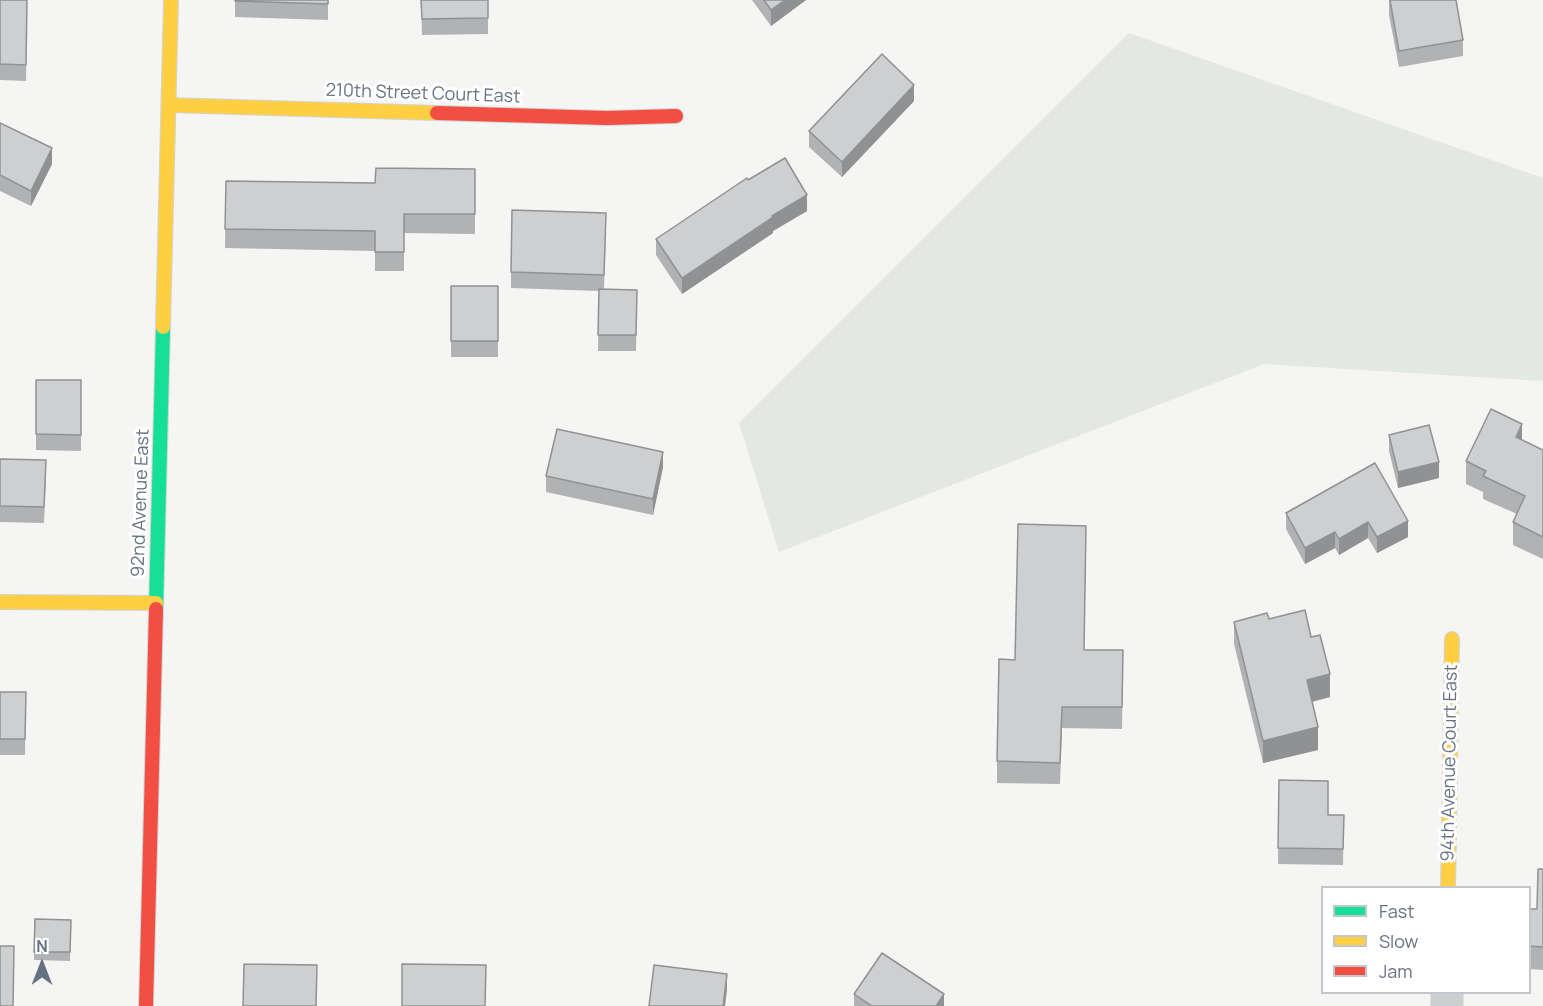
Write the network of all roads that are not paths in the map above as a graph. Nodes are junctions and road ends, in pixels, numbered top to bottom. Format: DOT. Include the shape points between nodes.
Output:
graph roads {
  1 [pos="171,0"];
  2 [pos="169,105"];
  3 [pos="676,116"];
  4 [pos="0,602"];
  5 [pos="156,603"];
  6 [pos="1452,639"];
  7 [pos="1448,886"];
  8 [pos="146,1006"];
  1 -- 2 [label="street, 92nd Avenue East"];
  2 -- 3 [label="street, 210th Street Court East" via="607,118"];
  2 -- 5 [label="street, 92nd Avenue East"];
  4 -- 5 [label="street"];
  5 -- 8 [label="street, 92nd Avenue East"];
  6 -- 7 [label="street, 94th Avenue Court East"];
}
